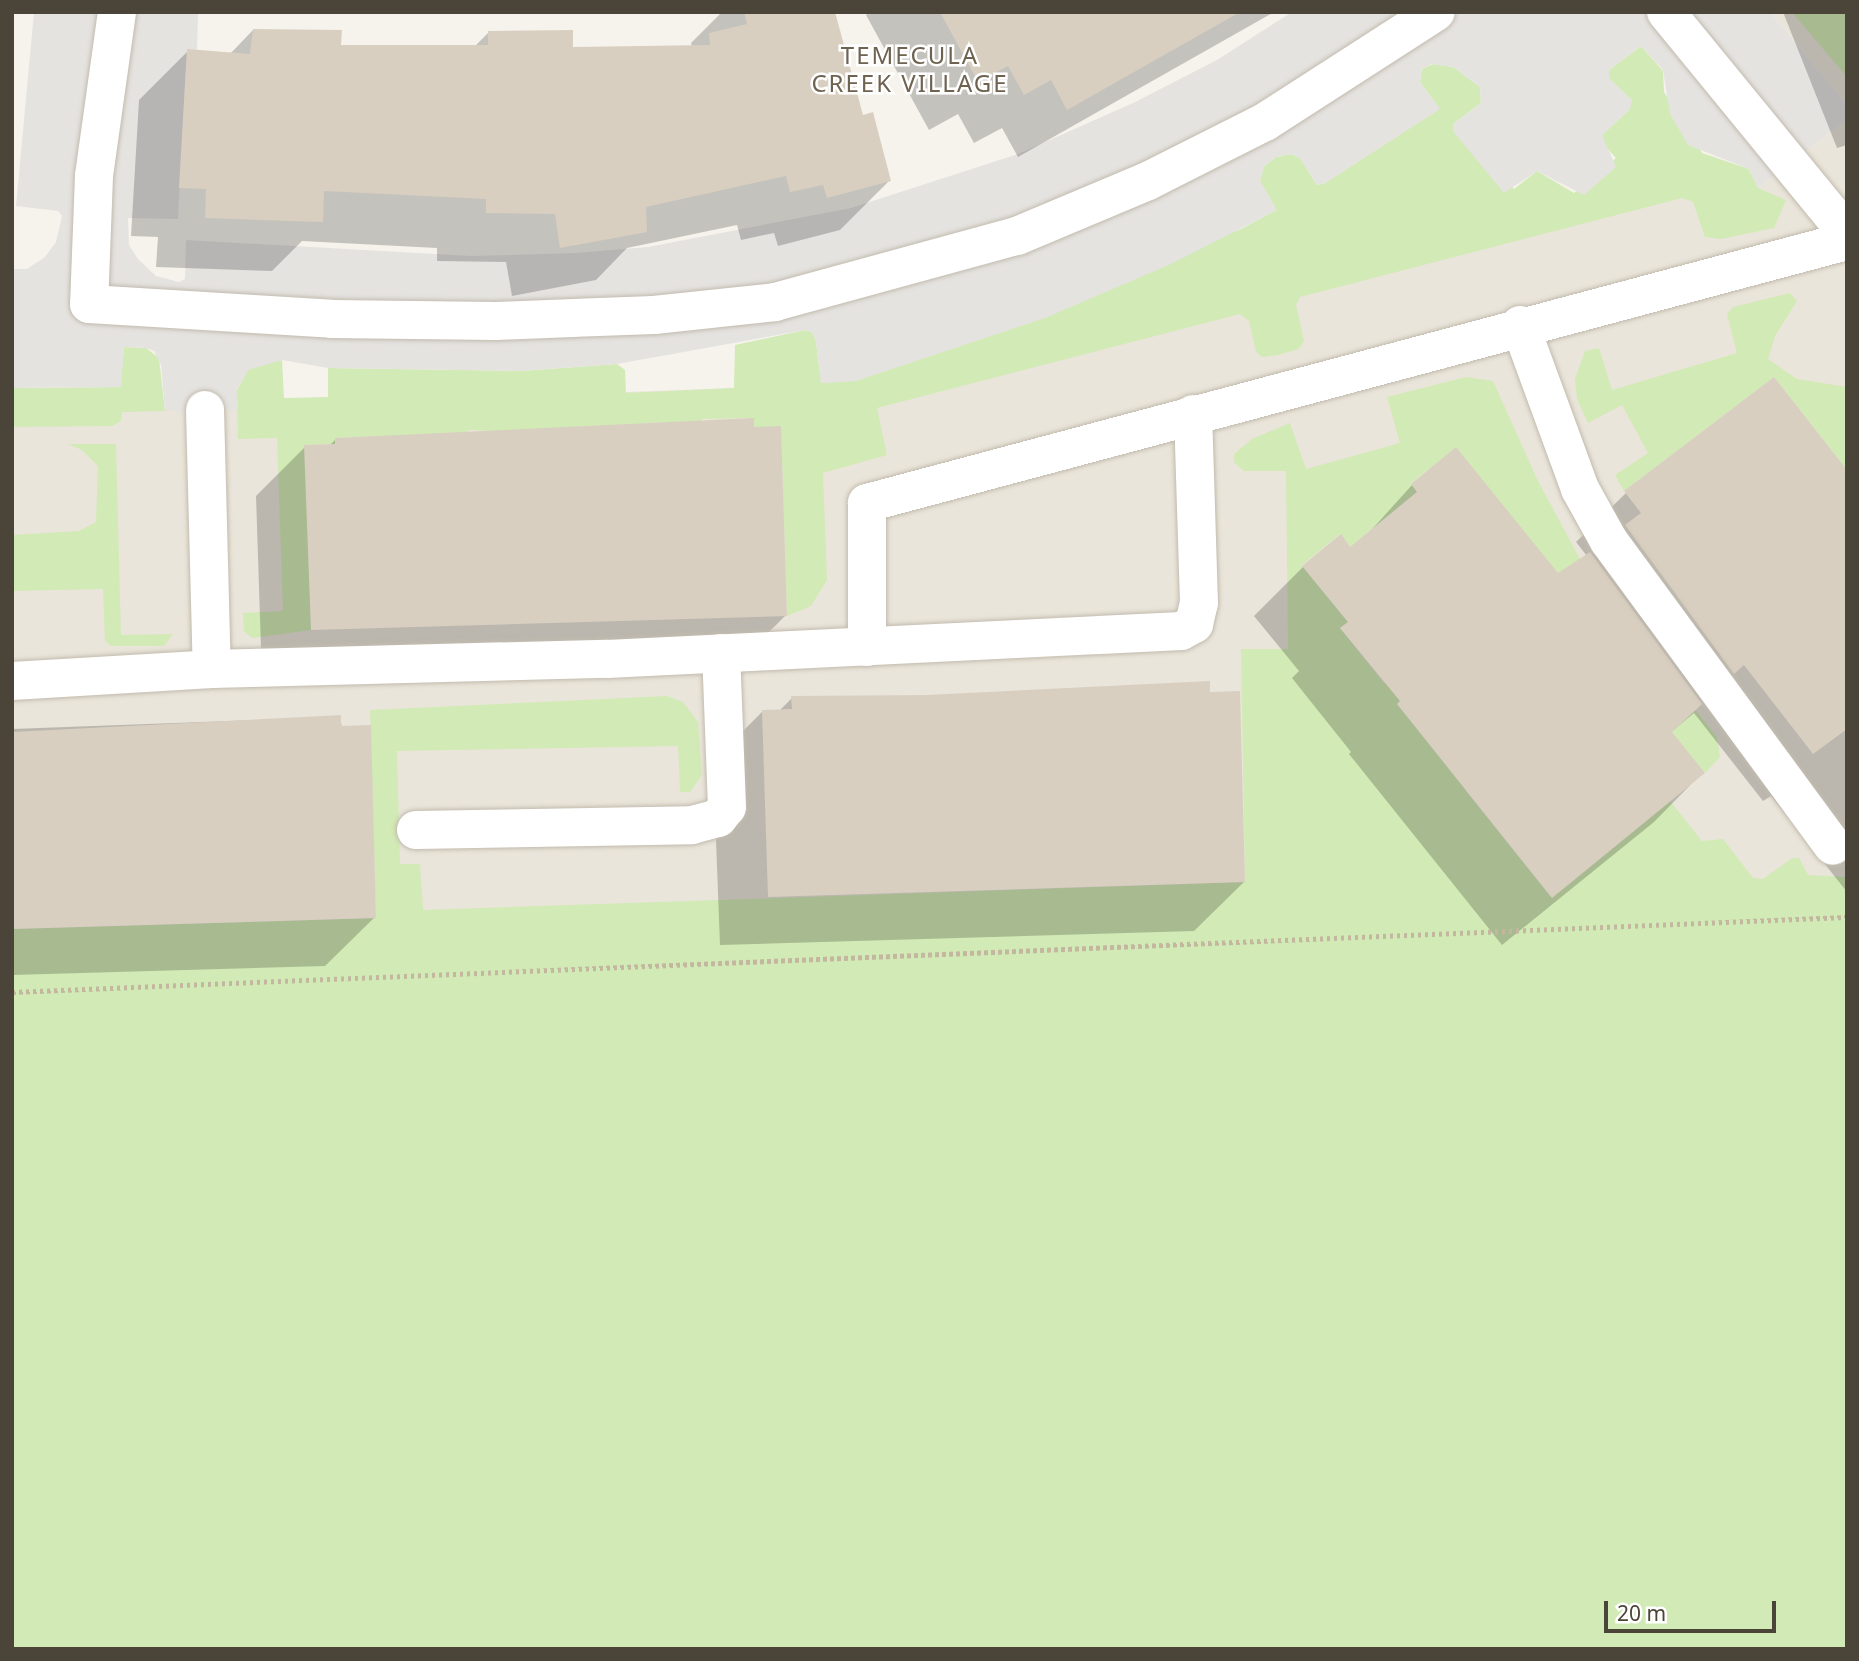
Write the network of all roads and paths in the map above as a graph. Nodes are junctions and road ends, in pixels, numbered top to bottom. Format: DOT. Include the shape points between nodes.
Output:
graph roads {
  1 [pos="117,12"];
  2 [pos="1436,12"];
  3 [pos="1666,12"];
  4 [pos="1847,233"];
  5 [pos="1847,241"];
  6 [pos="1520,325"];
  7 [pos="205,410"];
  8 [pos="1194,414"];
  9 [pos="867,647"];
  10 [pos="721,653"];
  11 [pos="212,669"];
  12 [pos="12,681"];
  13 [pos="416,830"];
  14 [pos="1833,846"];
  15 [pos="1847,917"];
  16 [pos="12,992"];
  1 -- 2 [label="lane" via="94,176 89,304 332,318 496,321 654,315 775,302 1017,236 1148,181 1265,122"];
  3 -- 4 [label="lane"];
  5 -- 6 [label="lane"];
  6 -- 8 [label="lane"];
  6 -- 14 [label="lane" via="1580,489 1609,541"];
  7 -- 11 [label="lane"];
  8 -- 9 [label="lane" via="867,503"];
  8 -- 9 [label="lane" via="1199,603 1194,624 1181,631"];
  9 -- 10 [label="lane"];
  10 -- 11 [label="lane"];
  10 -- 13 [label="lane" via="727,807 718,818 692,825"];
  11 -- 12 [label="lane"];
  15 -- 16 [label="path"];
}
